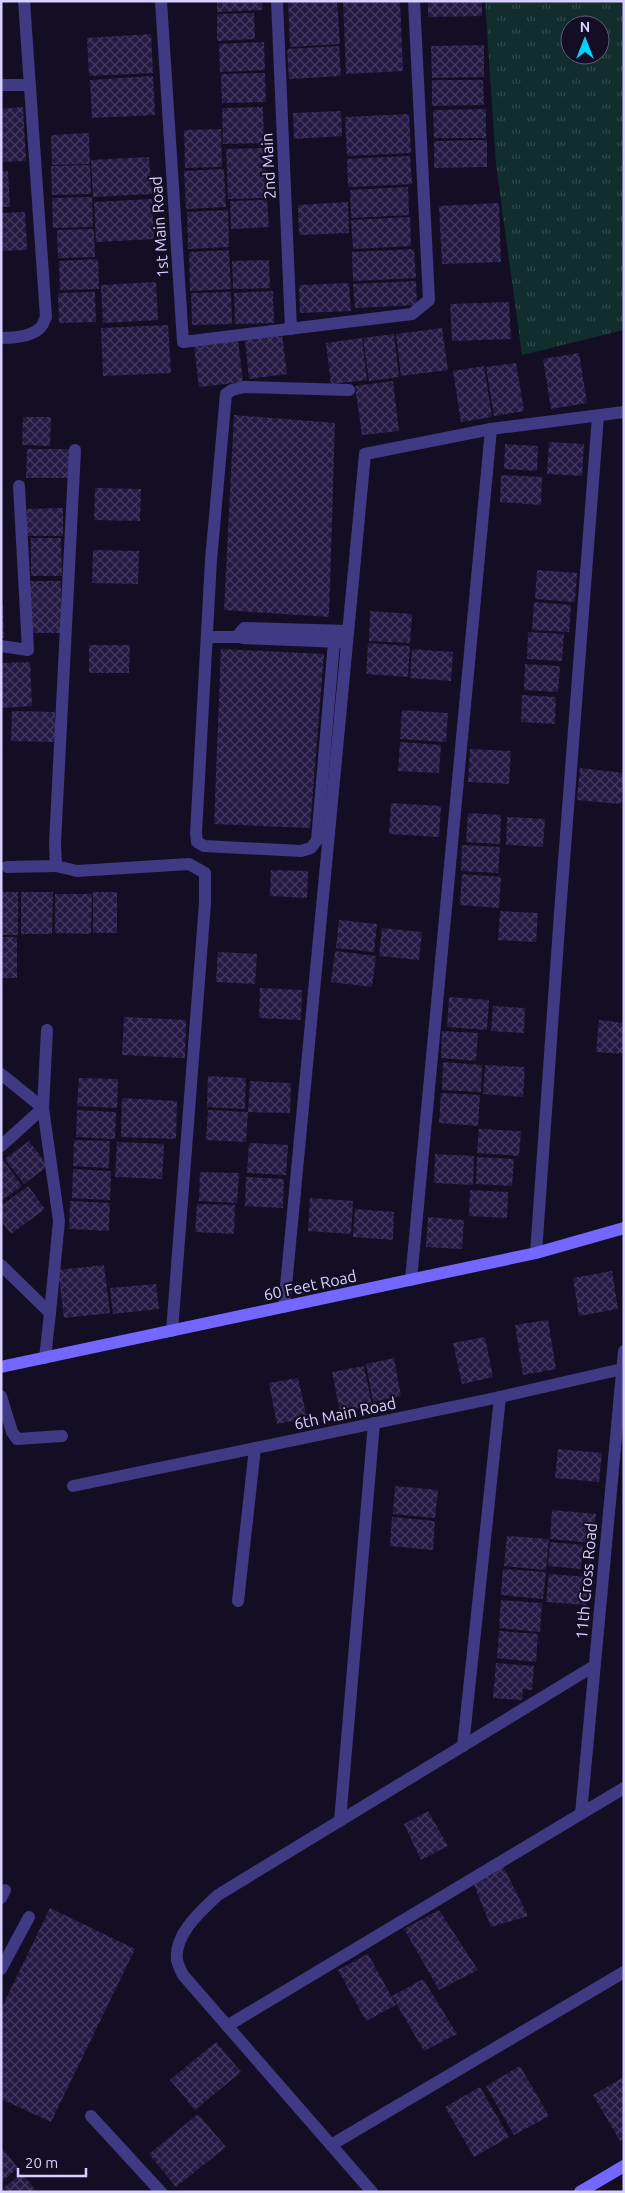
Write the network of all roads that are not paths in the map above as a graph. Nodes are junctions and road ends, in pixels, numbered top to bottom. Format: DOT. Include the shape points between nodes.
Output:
graph roads {
  1 [pos="24,1"];
  2 [pos="161,1"];
  3 [pos="276,1"];
  4 [pos="414,1"];
  5 [pos="1,85"];
  6 [pos="28,85"];
  7 [pos="291,329"];
  8 [pos="1,338"];
  9 [pos="349,390"];
  10 [pos="624,412"];
  11 [pos="598,416"];
  12 [pos="491,429"];
  13 [pos="75,450"];
  14 [pos="19,486"];
  15 [pos="336,637"];
  16 [pos="207,638"];
  17 [pos="1,646"];
  18 [pos="56,866"];
  19 [pos="7,867"];
  20 [pos="47,1030"];
  21 [pos="1,1074"];
  22 [pos="43,1108"];
  23 [pos="1,1146"];
  24 [pos="624,1228"];
  25 [pos="536,1253"];
  26 [pos="1,1265"];
  27 [pos="411,1280"];
  28 [pos="284,1307"];
  29 [pos="50,1313"];
  30 [pos="172,1331"];
  31 [pos="624,1351"];
  32 [pos="45,1358"];
  33 [pos="1,1367"];
  34 [pos="622,1369"];
  35 [pos="1,1396"];
  36 [pos="500,1397"];
  37 [pos="374,1423"];
  38 [pos="62,1436"];
  39 [pos="255,1448"];
  40 [pos="73,1486"];
  41 [pos="238,1601"];
  42 [pos="594,1666"];
  43 [pos="463,1746"];
  44 [pos="624,1788"];
  45 [pos="581,1814"];
  46 [pos="340,1821"];
  47 [pos="29,1917"];
  48 [pos="1,1969"];
  49 [pos="624,1972"];
  50 [pos="227,2026"];
  51 [pos="91,2116"];
  52 [pos="331,2145"];
  53 [pos="624,2166"];
  54 [pos="596,2188"];
  55 [pos="160,2192"];
  56 [pos="372,2192"];
  57 [pos="580,2192"];
  1 -- 6 [label="street"];
  2 -- 7 [label="street, 1st Main Road" via="183,342"];
  3 -- 7 [label="street, 2nd Main"];
  4 -- 7 [label="street" via="430,300 412,314"];
  5 -- 6 [label="street"];
  6 -- 8 [label="street" via="46,317 40,328 32,332"];
  9 -- 16 [label="street" via="244,387 226,394"];
  10 -- 11 [label="street"];
  11 -- 12 [label="street"];
  11 -- 25 [label="street"];
  12 -- 15 [label="street" via="365,454"];
  12 -- 27 [label="street"];
  13 -- 18 [label="street"];
  14 -- 17 [label="street" via="28,650"];
  15 -- 16 [label="street"];
  15 -- 16 [label="street" via="317,840 311,848 301,851 204,846 197,842"];
  15 -- 28 [label="street"];
  18 -- 19 [label="street"];
  18 -- 30 [label="street" via="77,871 188,864 206,873"];
  20 -- 22 [label="street"];
  21 -- 22 [label="street"];
  22 -- 23 [label="street"];
  22 -- 29 [label="street" via="59,1221"];
  24 -- 25 [label="street, 60 Feet Road"];
  25 -- 27 [label="street, 60 Feet Road"];
  26 -- 29 [label="street"];
  27 -- 28 [label="street, 60 Feet Road"];
  28 -- 30 [label="street, 60 Feet Road"];
  29 -- 32 [label="street"];
  30 -- 32 [label="street, 60 Feet Road"];
  31 -- 34 [label="street, 11th Cross Road"];
  32 -- 33 [label="street, 60 Feet Road"];
  34 -- 36 [label="street, 6th Main Road"];
  34 -- 42 [label="street, 11th Cross Road"];
  35 -- 38 [label="street" via="17,1439"];
  36 -- 37 [label="street, 6th Main Road"];
  36 -- 43 [label="street"];
  37 -- 39 [label="street, 6th Main Road"];
  37 -- 46 [label="street"];
  39 -- 40 [label="street, 6th Main Road"];
  39 -- 41 [label="street"];
  42 -- 43 [label="street"];
  42 -- 45 [label="street, 11th Cross Road"];
  43 -- 46 [label="street"];
  44 -- 45 [label="street"];
  45 -- 50 [label="street"];
  46 -- 50 [label="street" via="218,1895 201,1911 183,1936 178,1949 183,1975"];
  47 -- 48 [label="street"];
  49 -- 52 [label="street"];
  50 -- 52 [label="street"];
  51 -- 55 [label="street"];
  52 -- 56 [label="street"];
  53 -- 54 [label="street"];
  54 -- 57 [label="street"];
}
